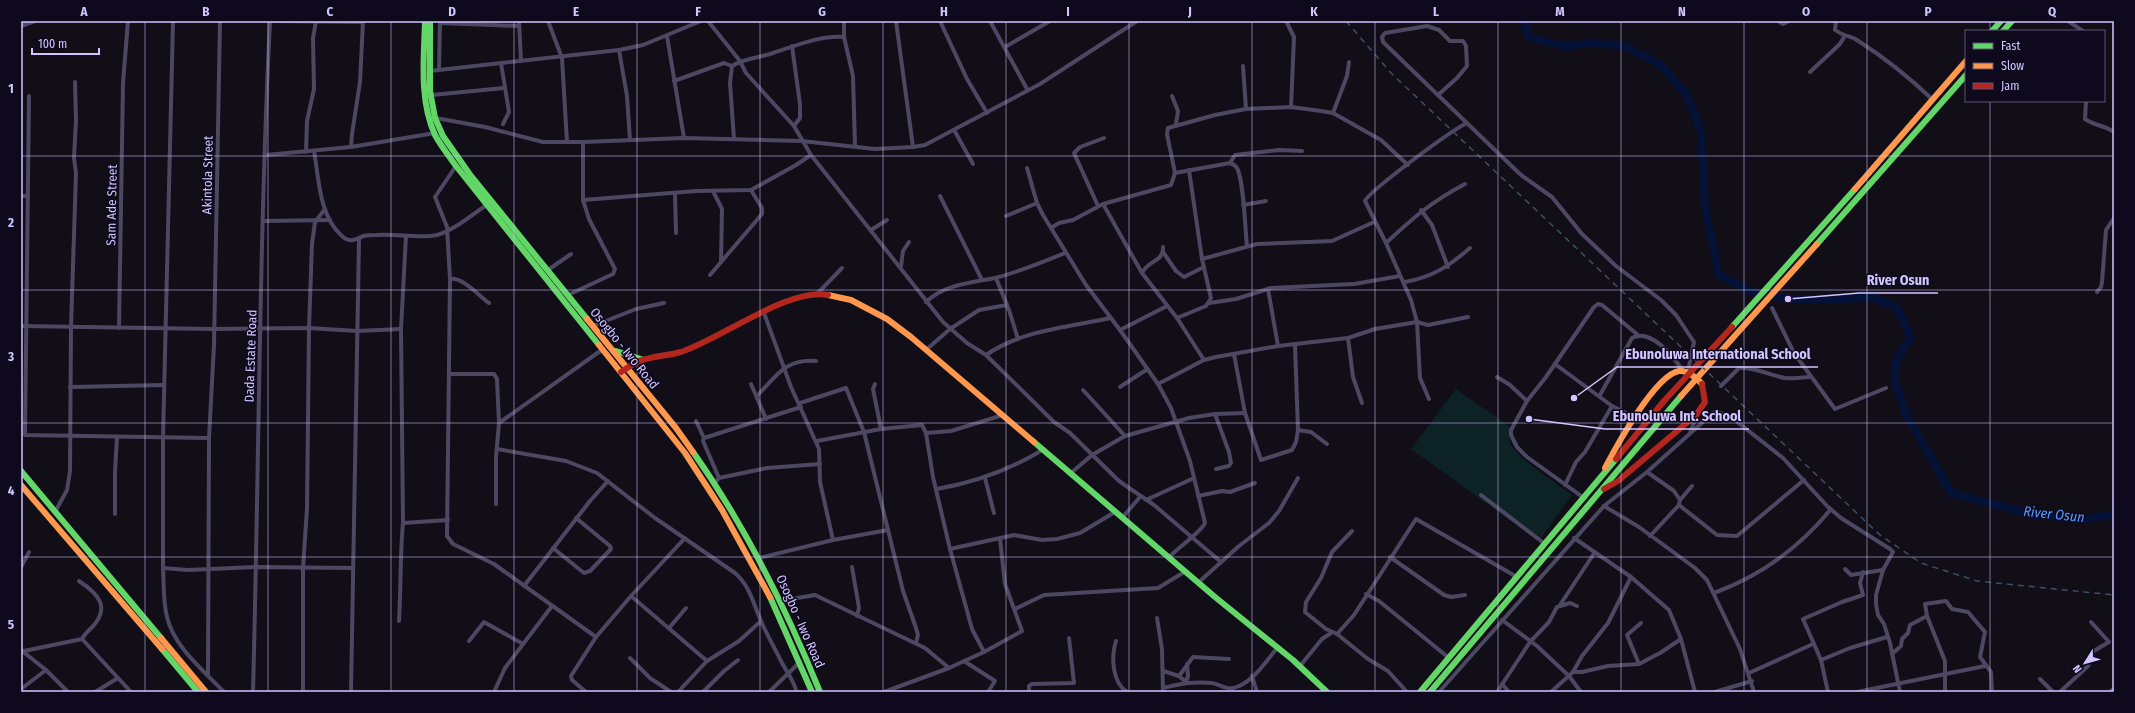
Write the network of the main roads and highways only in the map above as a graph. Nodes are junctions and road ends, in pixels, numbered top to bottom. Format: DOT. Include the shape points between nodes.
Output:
graph roads {
  1 [pos="425,21"];
  2 [pos="430,21"];
  3 [pos="2001,21"];
  4 [pos="2012,21"];
  5 [pos="1993,30"];
  6 [pos="2004,30"];
  7 [pos="1965,62"];
  8 [pos="1965,76"];
  9 [pos="610,347"];
  10 [pos="644,360"];
  11 [pos="627,368"];
  12 [pos="621,372"];
  13 [pos="21,471"];
  14 [pos="1599,480"];
  15 [pos="21,485"];
  16 [pos="1599,492"];
  17 [pos="767,572"];
  18 [pos="760,575"];
  19 [pos="198,692"];
  20 [pos="206,692"];
  21 [pos="812,692"];
  22 [pos="820,692"];
  23 [pos="1328,692"];
  24 [pos="1420,692"];
  25 [pos="1430,692"];
  1 -- 12 [label="main road, Osogbo - Iwo Road" via="425,91 435,133 456,166"];
  2 -- 9 [label="main road, Osogbo - Iwo Road" via="432,95 436,118 445,140"];
  3 -- 5 [label="main road"];
  4 -- 6 [label="main road"];
  7 -- 14 [label="main road" via="1783,272 1701,360"];
  8 -- 16 [label="main road"];
  9 -- 10 [label="main road" via="624,356"];
  9 -- 11 [label="main road, Osogbo - Iwo Road"];
  10 -- 11 [label="main road"];
  10 -- 23 [label="main road" via="681,352 787,301 818,294 851,300 868,308 887,319 1004,415"];
  11 -- 12 [label="main road"];
  11 -- 17 [label="main road, Osogbo - Iwo Road" via="717,480"];
  12 -- 18 [label="main road, Osogbo - Iwo Road" via="709,487"];
  13 -- 20 [label="main road"];
  14 -- 16 [label="main road" via="1651,394 1665,377 1677,371 1685,371 1702,383 1705,402 1696,415 1618,481"];
  14 -- 24 [label="main road"];
  15 -- 19 [label="main road"];
  16 -- 25 [label="main road"];
  17 -- 18 [label="main road"];
  17 -- 22 [label="main road, Osogbo - Iwo Road"];
  18 -- 21 [label="main road, Osogbo - Iwo Road"];
}
